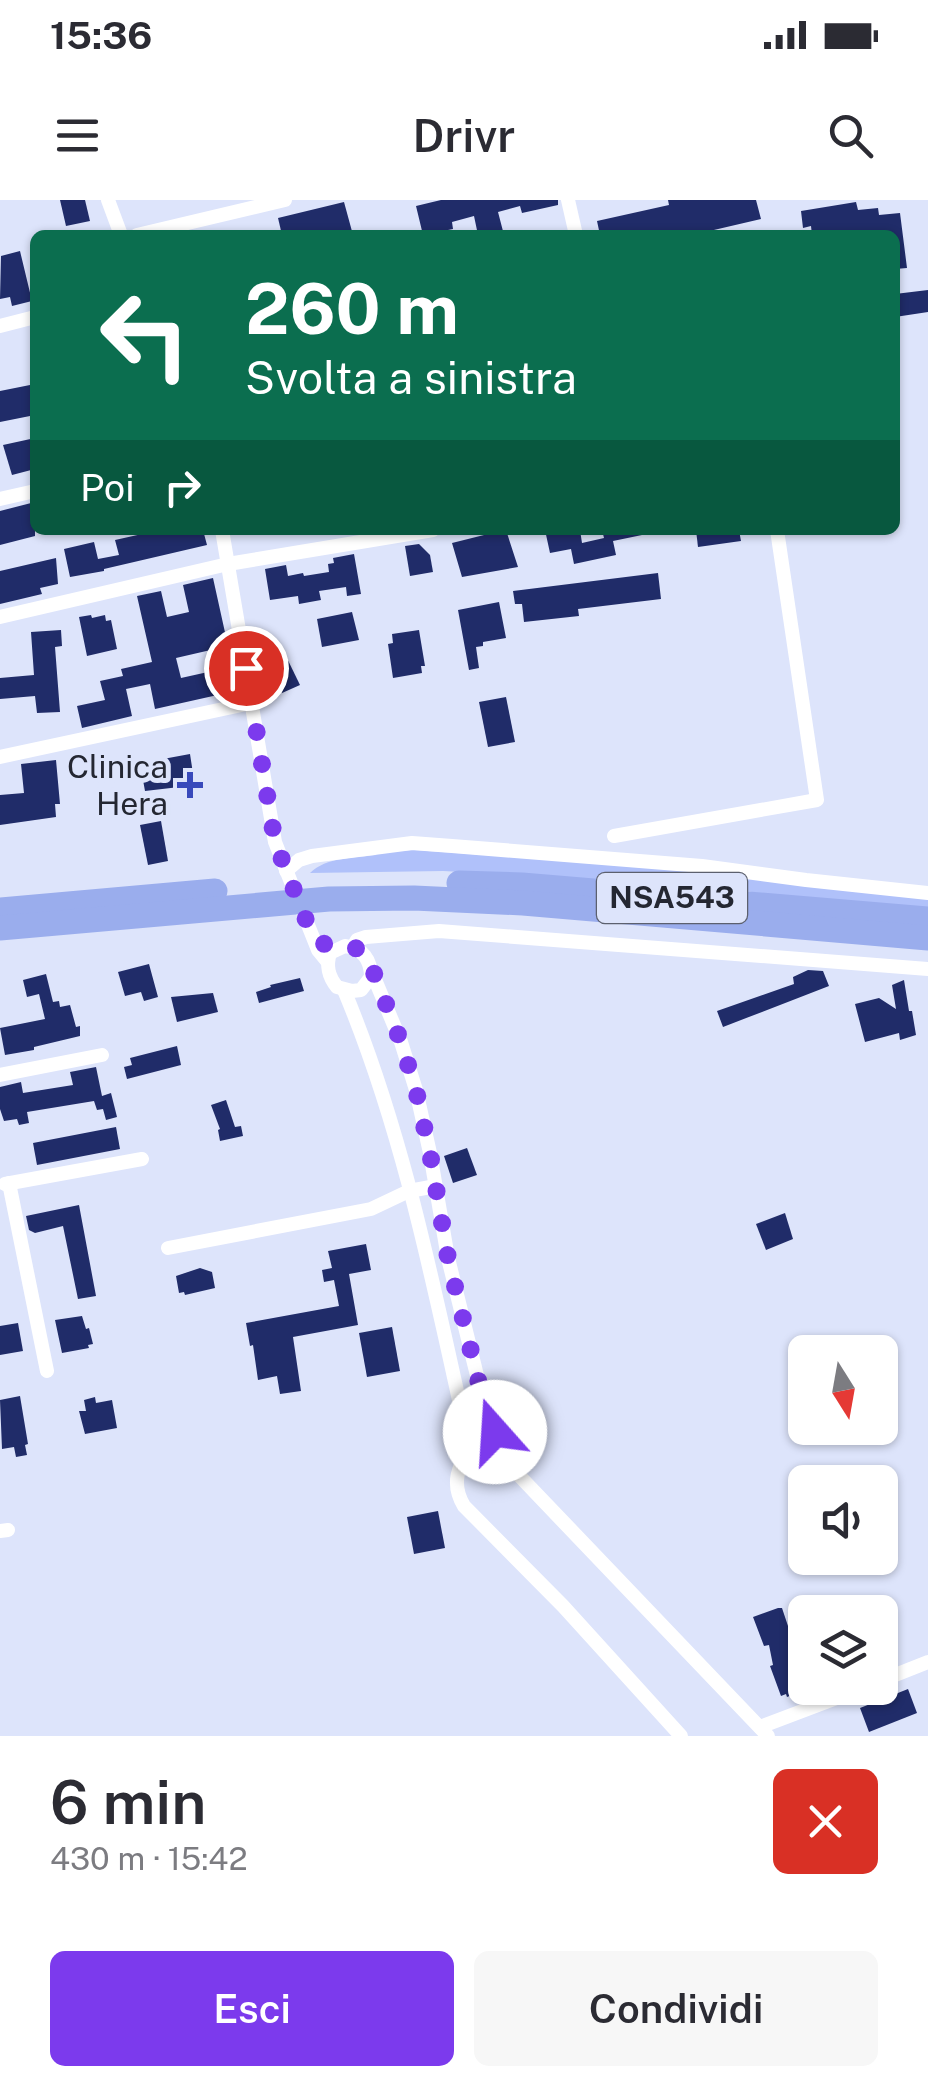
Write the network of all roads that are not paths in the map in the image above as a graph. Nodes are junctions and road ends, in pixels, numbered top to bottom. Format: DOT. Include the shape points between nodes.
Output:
graph roads {
  1 [pos="108,200"];
  2 [pos="285,200"];
  3 [pos="568,200"];
  4 [pos="119,230"];
  5 [pos="158,230"];
  6 [pos="575,230"];
  7 [pos="30,318"];
  8 [pos="0,326"];
  9 [pos="30,492"];
  10 [pos="0,500"];
  11 [pos="223,535"];
  12 [pos="403,535"];
  13 [pos="779,535"];
  14 [pos="228,564"];
  15 [pos="0,616"];
  16 [pos="251,703"];
  17 [pos="0,757"];
  18 [pos="614,836"];
  19 [pos="286,871"];
  20 [pos="415,889"];
  21 [pos="928,893"];
  22 [pos="0,910"];
  23 [pos="928,920"];
  24 [pos="0,928"];
  25 [pos="928,938"];
  26 [pos="353,947"];
  27 [pos="332,954"];
  28 [pos="928,969"];
  29 [pos="371,970"];
  30 [pos="344,990"];
  31 [pos="102,1056"];
  32 [pos="0,1076"];
  33 [pos="142,1159"];
  34 [pos="5,1184"];
  35 [pos="436,1186"];
  36 [pos="409,1192"];
  37 [pos="168,1248"];
  38 [pos="474,1366"];
  39 [pos="47,1371"];
  40 [pos="453,1372"];
  41 [pos="488,1420"];
  42 [pos="494,1437"];
  43 [pos="472,1441"];
  44 [pos="508,1466"];
  45 [pos="928,1662"];
  46 [pos="898,1674"];
  47 [pos="824,1705"];
  48 [pos="764,1731"];
  49 [pos="681,1736"];
  1 -- 4 [label="street"];
  2 -- 5 [label="street"];
  3 -- 6 [label="street"];
  7 -- 8 [label="street"];
  9 -- 10 [label="street"];
  11 -- 14 [label="street"];
  12 -- 14 [label="street"];
  13 -- 18 [label="street" via="817,800"];
  14 -- 15 [label="street"];
  14 -- 16 [label="street"];
  16 -- 17 [label="street"];
  16 -- 19 [label="street"];
  19 -- 21 [label="street" via="312,856 412,844 702,866"];
  19 -- 27 [label="street" via="312,935"];
  20 -- 22 [label="highway" via="313,883"];
  20 -- 23 [label="highway, NSA543" via="522,885"];
  20 -- 24 [label="highway, NSA543"];
  20 -- 25 [label="highway"];
  26 -- 27 [label="street"];
  26 -- 28 [label="street" via="366,936 439,931"];
  26 -- 29 [label="street"];
  27 -- 30 [label="street" via="328,972"];
  29 -- 30 [label="street" via="361,990"];
  29 -- 35 [label="street" via="409,1066"];
  30 -- 36 [label="street"];
  31 -- 32 [label="street"];
  33 -- 34 [label="street"];
  34 -- 39 [label="street"];
  35 -- 36 [label="street"];
  35 -- 38 [label="street"];
  36 -- 37 [label="street" via="371,1209"];
  36 -- 40 [label="street"];
  38 -- 40 [label="street"];
  38 -- 41 [label="street"];
  40 -- 43 [label="street"];
  41 -- 42 [label="street"];
  41 -- 43 [label="street" via="474,1420"];
  42 -- 43 [label="street" via="489,1445"];
  42 -- 44 [label="street"];
  43 -- 44 [label="street"];
  43 -- 49 [label="street" via="455,1484 464,1506"];
  44 -- 48 [label="street"];
  45 -- 46 [label="street"];
  47 -- 48 [label="street"];
}
